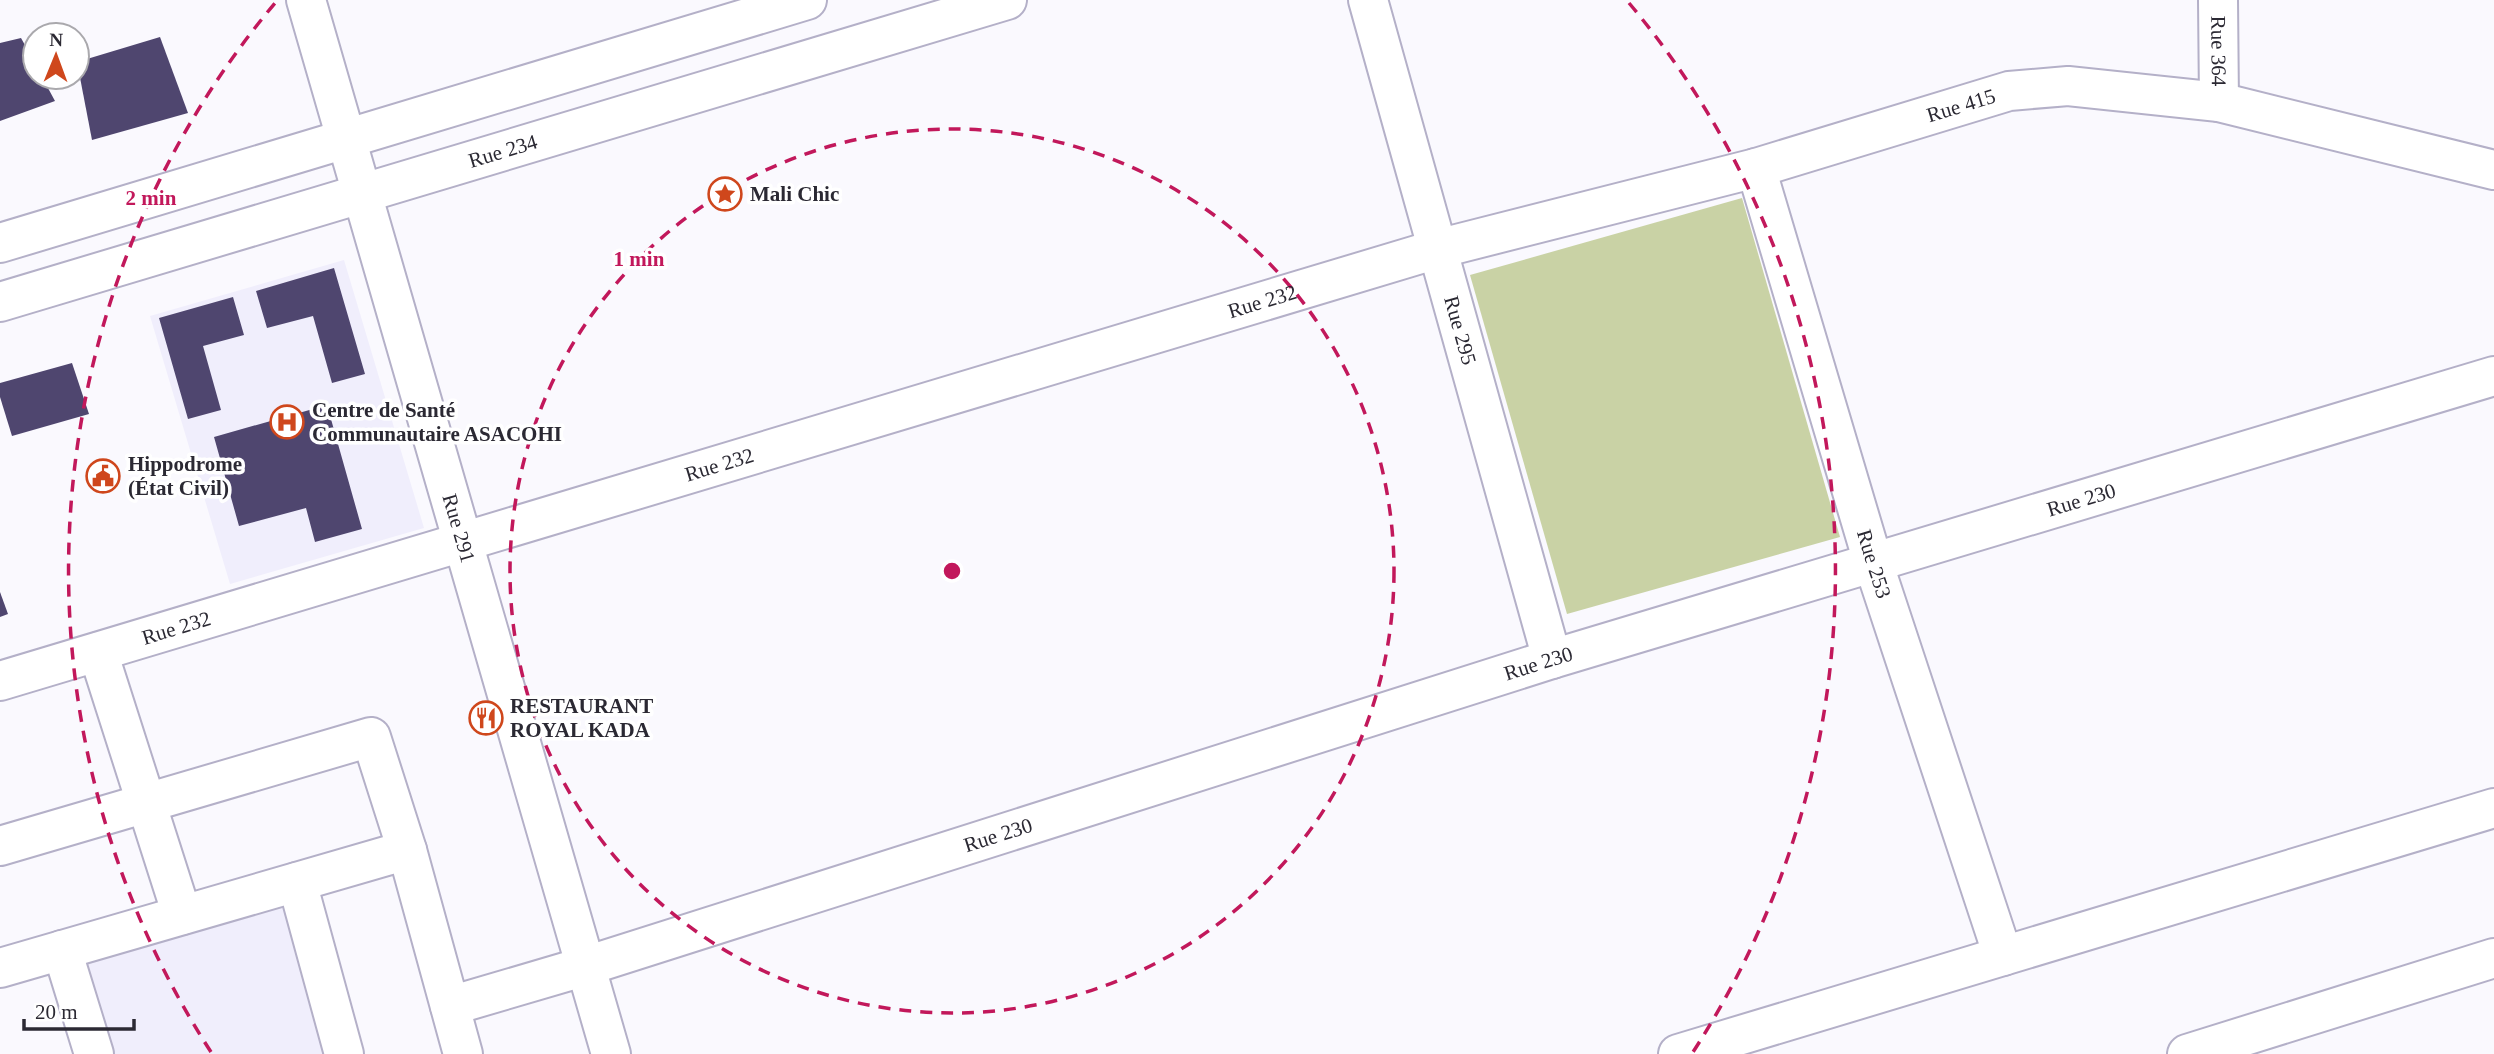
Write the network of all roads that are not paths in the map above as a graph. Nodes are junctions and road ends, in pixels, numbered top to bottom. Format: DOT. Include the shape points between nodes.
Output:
graph roads {
  1 [pos="306,0"];
  2 [pos="807,0"];
  3 [pos="1007,0"];
  4 [pos="1367,0"];
  5 [pos="2218,0"];
  6 [pos="2219,102"];
  7 [pos="346,139"];
  8 [pos="1756,168"];
  9 [pos="2494,170"];
  10 [pos="362,193"];
  11 [pos="0,243"];
  12 [pos="1437,249"];
  13 [pos="0,302"];
  14 [pos="2494,376"];
  15 [pos="463,541"];
  16 [pos="1873,562"];
  17 [pos="98,652"];
  18 [pos="1552,659"];
  19 [pos="0,681"];
  20 [pos="144,802"];
  21 [pos="2494,808"];
  22 [pos="0,846"];
  23 [pos="407,850"];
  24 [pos="297,882"];
  25 [pos="182,915"];
  26 [pos="62,950"];
  27 [pos="2003,956"];
  28 [pos="2494,958"];
  29 [pos="586,966"];
  30 [pos="0,968"];
  31 [pos="450,1006"];
  32 [pos="2233,1047"];
  33 [pos="94,1054"];
  34 [pos="344,1054"];
  35 [pos="463,1054"];
  36 [pos="611,1054"];
  37 [pos="1678,1054"];
  38 [pos="2187,1054"];
  1 -- 7 [label="street, Rue 291"];
  2 -- 7 [label="street"];
  3 -- 10 [label="street, Rue 234"];
  4 -- 12 [label="street, Rue 295"];
  5 -- 6 [label="street, Rue 364"];
  6 -- 8 [label="street, Rue 415" via="2068,86 2009,91"];
  6 -- 9 [label="street, Rue 415"];
  7 -- 10 [label="street, Rue 291"];
  7 -- 11 [label="street"];
  8 -- 12 [label="street, Rue 415"];
  8 -- 16 [label="street, Rue 253"];
  10 -- 13 [label="street, Rue 234"];
  10 -- 15 [label="street, Rue 291"];
  12 -- 15 [label="street, Rue 232"];
  12 -- 18 [label="street, Rue 295"];
  14 -- 16 [label="street, Rue 230"];
  15 -- 17 [label="street, Rue 232"];
  15 -- 29 [label="street, Rue 291"];
  16 -- 18 [label="street, Rue 230"];
  16 -- 27 [label="street, Rue 253"];
  17 -- 19 [label="street, Rue 232"];
  17 -- 20 [label="street"];
  18 -- 29 [label="street, Rue 230"];
  20 -- 22 [label="street"];
  20 -- 23 [label="street" via="371,737"];
  20 -- 25 [label="street"];
  21 -- 27 [label="street"];
  23 -- 24 [label="street"];
  23 -- 31 [label="street"];
  24 -- 25 [label="street"];
  24 -- 34 [label="street"];
  25 -- 26 [label="street"];
  26 -- 30 [label="street"];
  26 -- 33 [label="street"];
  27 -- 37 [label="street"];
  28 -- 32 [label="street"];
  29 -- 31 [label="street, Rue 230"];
  29 -- 36 [label="street, Rue 291"];
  31 -- 35 [label="street"];
  32 -- 38 [label="street"];
}
